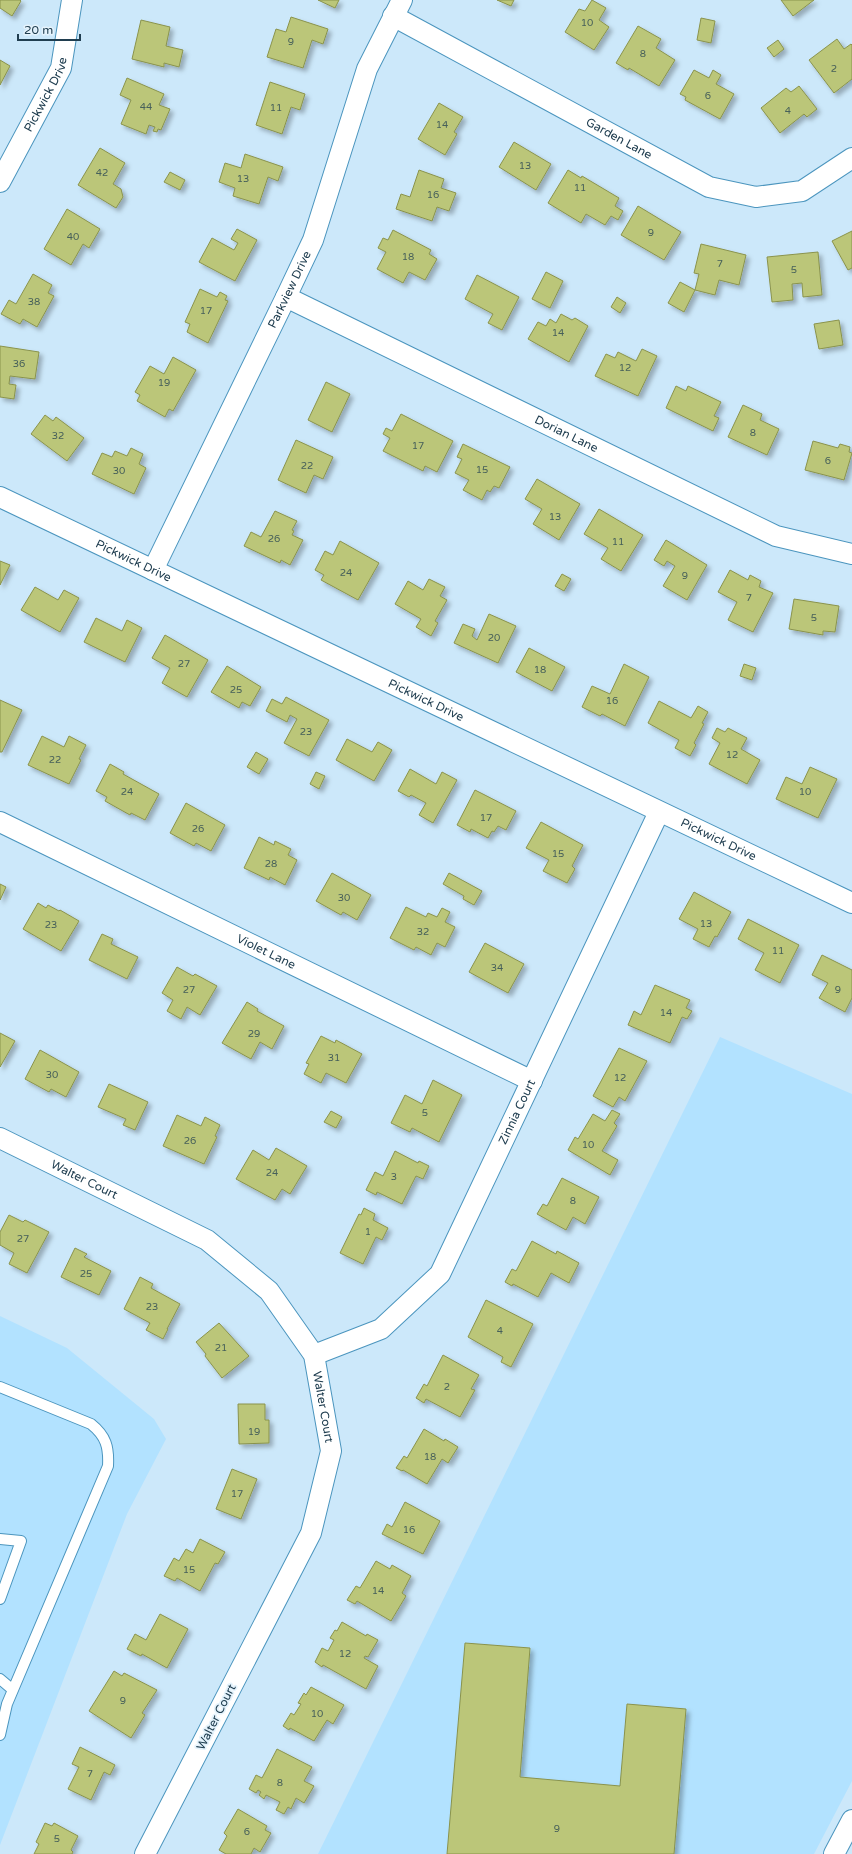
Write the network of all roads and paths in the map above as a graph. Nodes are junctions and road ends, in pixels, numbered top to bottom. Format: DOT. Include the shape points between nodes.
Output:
graph roads {
  1 [pos="72,0"];
  2 [pos="398,8"];
  3 [pos="852,158"];
  4 [pos="0,182"];
  5 [pos="286,297"];
  6 [pos="0,497"];
  7 [pos="852,554"];
  8 [pos="153,570"];
  9 [pos="659,812"];
  10 [pos="0,822"];
  11 [pos="852,903"];
  12 [pos="532,1081"];
  13 [pos="0,1138"];
  14 [pos="314,1355"];
  15 [pos="0,1387"];
  16 [pos="0,1539"];
  17 [pos="0,1599"];
  18 [pos="0,1679"];
  19 [pos="13,1690"];
  20 [pos="0,1735"];
  21 [pos="852,1820"];
  22 [pos="145,1854"];
  23 [pos="834,1854"];
  1 -- 4 [label="street, Pickwick Drive" via="61,68"];
  2 -- 3 [label="street, Garden Lane" via="709,187 756,197 802,191"];
  2 -- 5 [label="street, Parkview Drive" via="367,69 312,240"];
  5 -- 7 [label="street, Dorian Lane" via="776,536"];
  5 -- 8 [label="street, Parkview Drive"];
  6 -- 8 [label="street, Pickwick Drive"];
  8 -- 9 [label="street, Pickwick Drive"];
  9 -- 11 [label="street, Pickwick Drive"];
  9 -- 12 [label="street, Zinnia Court"];
  10 -- 12 [label="street, Violet Lane"];
  12 -- 14 [label="street, Zinnia Court" via="440,1274 381,1329"];
  13 -- 14 [label="street, Walter Court" via="207,1240 269,1291"];
  14 -- 22 [label="street, Walter Court" via="331,1451 311,1532"];
  15 -- 19 [label="lane" via="90,1424 100,1431 108,1450 108,1466"];
  16 -- 17 [label="lane" via="21,1541"];
  18 -- 19 [label="lane"];
  19 -- 20 [label="lane"];
  21 -- 23 [label="street"];
}
